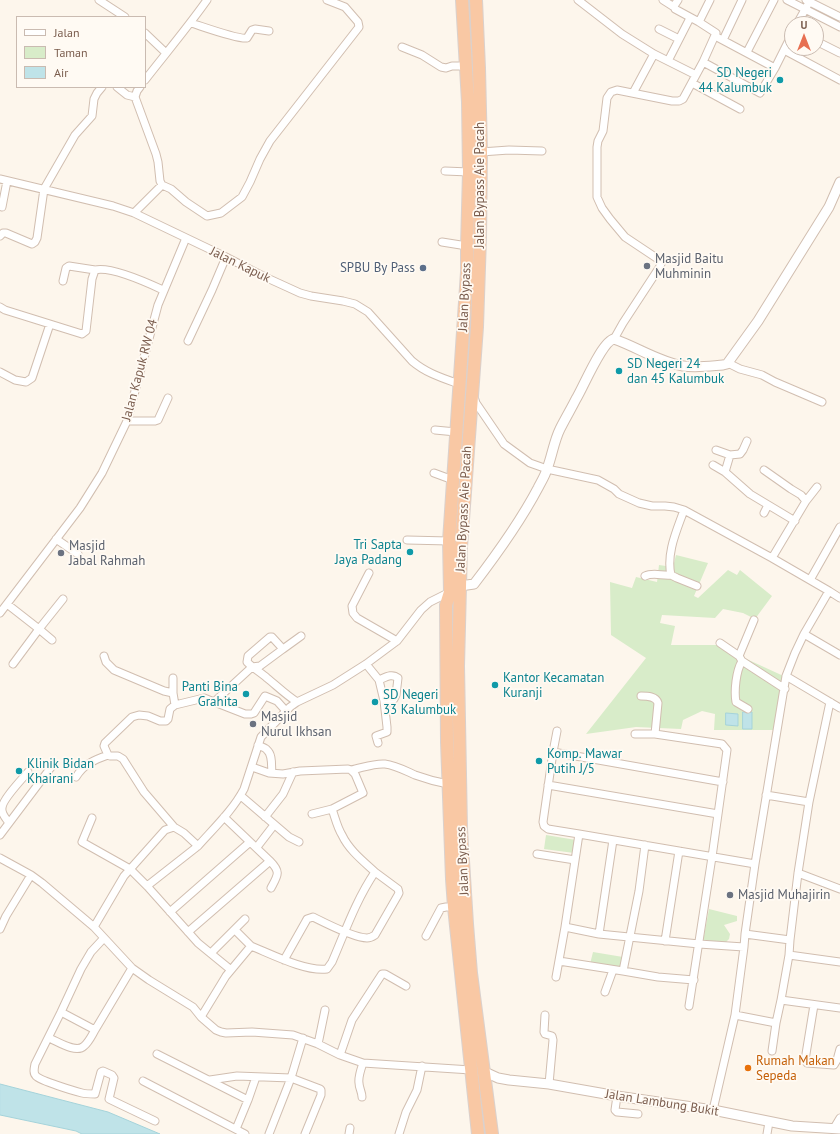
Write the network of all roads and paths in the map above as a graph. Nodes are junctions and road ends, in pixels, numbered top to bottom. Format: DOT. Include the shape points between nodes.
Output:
graph roads {
  1 [pos="99,0"];
  2 [pos="207,0"];
  3 [pos="327,0"];
  4 [pos="348,0"];
  5 [pos="476,0"];
  6 [pos="578,0"];
  7 [pos="663,0"];
  8 [pos="678,0"];
  9 [pos="710,0"];
  10 [pos="742,0"];
  11 [pos="774,0"];
  12 [pos="788,0"];
  13 [pos="808,0"];
  14 [pos="464,1"];
  15 [pos="674,7"];
  16 [pos="345,8"];
  17 [pos="805,9"];
  18 [pos="123,16"];
  19 [pos="801,16"];
  20 [pos="840,17"];
  21 [pos="690,18"];
  22 [pos="699,22"];
  23 [pos="191,23"];
  24 [pos="840,27"];
  25 [pos="660,29"];
  26 [pos="269,31"];
  27 [pos="146,34"];
  28 [pos="715,36"];
  29 [pos="679,39"];
  30 [pos="723,40"];
  31 [pos="824,45"];
  32 [pos="402,47"];
  33 [pos="784,50"];
  34 [pos="747,52"];
  35 [pos="166,53"];
  36 [pos="840,53"];
  37 [pos="654,54"];
  38 [pos="795,56"];
  39 [pos="668,61"];
  40 [pos="703,62"];
  41 [pos="466,66"];
  42 [pos="775,68"];
  43 [pos="696,75"];
  44 [pos="146,79"];
  45 [pos="840,80"];
  46 [pos="692,83"];
  47 [pos="101,88"];
  48 [pos="118,88"];
  49 [pos="139,88"];
  50 [pos="634,93"];
  51 [pos="135,97"];
  52 [pos="740,109"];
  53 [pos="542,151"];
  54 [pos="481,152"];
  55 [pos="445,171"];
  56 [pos="470,172"];
  57 [pos="4,180"];
  58 [pos="840,182"];
  59 [pos="162,185"];
  60 [pos="44,189"];
  61 [pos="2,207"];
  62 [pos="134,213"];
  63 [pos="0,236"];
  64 [pos="186,238"];
  65 [pos="442,242"];
  66 [pos="467,246"];
  67 [pos="226,257"];
  68 [pos="95,270"];
  69 [pos="63,280"];
  70 [pos="163,290"];
  71 [pos="0,307"];
  72 [pos="50,324"];
  73 [pos="614,339"];
  74 [pos="188,341"];
  75 [pos="728,363"];
  76 [pos="0,372"];
  77 [pos="459,384"];
  78 [pos="472,393"];
  79 [pos="168,398"];
  80 [pos="822,402"];
  81 [pos="127,421"];
  82 [pos="435,430"];
  83 [pos="456,432"];
  84 [pos="748,441"];
  85 [pos="716,450"];
  86 [pos="730,456"];
  87 [pos="713,465"];
  88 [pos="547,469"];
  89 [pos="764,470"];
  90 [pos="434,472"];
  91 [pos="725,472"];
  92 [pos="453,480"];
  93 [pos="818,487"];
  94 [pos="806,501"];
  95 [pos="768,505"];
  96 [pos="684,510"];
  97 [pos="764,513"];
  98 [pos="795,521"];
  99 [pos="840,527"];
  100 [pos="56,539"];
  101 [pos="407,540"];
  102 [pos="449,541"];
  103 [pos="78,554"];
  104 [pos="772,558"];
  105 [pos="369,573"];
  106 [pos="671,575"];
  107 [pos="645,576"];
  108 [pos="810,580"];
  109 [pos="697,586"];
  110 [pos="455,589"];
  111 [pos="829,591"];
  112 [pos="839,595"];
  113 [pos="63,599"];
  114 [pos="7,604"];
  115 [pos="0,613"];
  116 [pos="754,620"];
  117 [pos="39,629"];
  118 [pos="804,634"];
  119 [pos="301,636"];
  120 [pos="52,640"];
  121 [pos="397,641"];
  122 [pos="720,643"];
  123 [pos="283,648"];
  124 [pos="840,655"];
  125 [pos="104,656"];
  126 [pos="740,658"];
  127 [pos="13,664"];
  128 [pos="366,664"];
  129 [pos="252,667"];
  130 [pos="786,676"];
  131 [pos="173,678"];
  132 [pos="379,680"];
  133 [pos="785,689"];
  134 [pos="283,692"];
  135 [pos="173,693"];
  136 [pos="641,696"];
  137 [pos="277,701"];
  138 [pos="214,702"];
  139 [pos="297,702"];
  140 [pos="384,702"];
  141 [pos="830,702"];
  142 [pos="175,705"];
  143 [pos="840,708"];
  144 [pos="748,709"];
  145 [pos="286,710"];
  146 [pos="557,731"];
  147 [pos="635,734"];
  148 [pos="656,734"];
  149 [pos="378,743"];
  150 [pos="258,745"];
  151 [pos="553,752"];
  152 [pos="108,755"];
  153 [pos="52,766"];
  154 [pos="252,767"];
  155 [pos="351,770"];
  156 [pos="28,772"];
  157 [pos="293,772"];
  158 [pos="272,773"];
  159 [pos="76,777"];
  160 [pos="723,782"];
  161 [pos="448,784"];
  162 [pos="548,785"];
  163 [pos="766,795"];
  164 [pos="240,796"];
  165 [pos="810,802"];
  166 [pos="332,809"];
  167 [pos="312,814"];
  168 [pos="718,814"];
  169 [pos="224,817"];
  170 [pos="92,818"];
  171 [pos="265,818"];
  172 [pos="9,823"];
  173 [pos="274,825"];
  174 [pos="174,826"];
  175 [pos="579,834"];
  176 [pos="0,835"];
  177 [pos="456,837"];
  178 [pos="613,840"];
  179 [pos="250,842"];
  180 [pos="299,842"];
  181 [pos="645,845"];
  182 [pos="198,846"];
  183 [pos="257,847"];
  184 [pos="679,851"];
  185 [pos="537,854"];
  186 [pos="712,857"];
  187 [pos="0,858"];
  188 [pos="575,860"];
  189 [pos="270,861"];
  190 [pos="755,864"];
  191 [pos="130,869"];
  192 [pos="375,872"];
  193 [pos="798,873"];
  194 [pos="31,875"];
  195 [pos="147,886"];
  196 [pos="271,888"];
  197 [pos="840,889"];
  198 [pos="454,906"];
  199 [pos="170,912"];
  200 [pos="245,919"];
  201 [pos="94,927"];
  202 [pos="565,927"];
  203 [pos="0,929"];
  204 [pos="235,930"];
  205 [pos="188,932"];
  206 [pos="346,932"];
  207 [pos="599,934"];
  208 [pos="745,934"];
  209 [pos="426,936"];
  210 [pos="630,937"];
  211 [pos="104,938"];
  212 [pos="790,940"];
  213 [pos="665,941"];
  214 [pos="699,944"];
  215 [pos="251,946"];
  216 [pos="744,948"];
  217 [pos="211,953"];
  218 [pos="789,955"];
  219 [pos="284,960"];
  220 [pos="559,961"];
  221 [pos="840,962"];
  222 [pos="132,968"];
  223 [pos="231,970"];
  224 [pos="613,970"];
  225 [pos="623,971"];
  226 [pos="556,977"];
  227 [pos="694,980"];
  228 [pos="406,986"];
  229 [pos="604,992"];
  230 [pos="780,1000"];
  231 [pos="814,1005"];
  232 [pos="689,1006"];
  233 [pos="840,1008"];
  234 [pos="325,1010"];
  235 [pos="61,1012"];
  236 [pos="545,1015"];
  237 [pos="735,1015"];
  238 [pos="202,1017"];
  239 [pos="776,1023"];
  240 [pos="95,1030"];
  241 [pos="49,1038"];
  242 [pos="303,1038"];
  243 [pos="318,1044"];
  244 [pos="840,1049"];
  245 [pos="772,1051"];
  246 [pos="157,1054"];
  247 [pos="340,1055"];
  248 [pos="363,1063"];
  249 [pos="422,1066"];
  250 [pos="471,1070"];
  251 [pos="485,1072"];
  252 [pos="256,1077"];
  253 [pos="291,1078"];
  254 [pos="210,1080"];
  255 [pos="143,1081"];
  256 [pos="549,1084"];
  257 [pos="95,1094"];
  258 [pos="617,1096"];
  259 [pos="362,1097"];
  260 [pos="108,1099"];
  261 [pos="248,1100"];
  262 [pos="713,1110"];
  263 [pos="638,1114"];
  264 [pos="840,1118"];
  265 [pos="155,1121"];
  266 [pos="769,1122"];
  267 [pos="837,1128"];
  268 [pos="236,1130"];
  269 [pos="245,1134"];
  270 [pos="269,1134"];
  271 [pos="305,1134"];
  272 [pos="399,1134"];
  273 [pos="478,1134"];
  274 [pos="492,1134"];
  275 [pos="767,1134"];
  1 -- 18 [label="street"];
  2 -- 23 [label="street"];
  3 -- 16 [label="street"];
  4 -- 16 [label="street"];
  5 -- 54 [label="highway, Jalan Bypass Aie Pacah"];
  6 -- 37 [label="street" via="622,34"];
  7 -- 15 [label="street"];
  8 -- 15 [label="street"];
  9 -- 22 [label="street"];
  10 -- 30 [label="street"];
  11 -- 34 [label="street"];
  12 -- 17 [label="street"];
  13 -- 17 [label="street"];
  13 -- 20 [label="street"];
  14 -- 41 [label="highway, Jalan Bypass"];
  15 -- 21 [label="street"];
  16 -- 59 [label="street" via="358,22 359,27 270,141 242,198 221,212 207,216"];
  17 -- 19 [label="street"];
  17 -- 24 [label="street"];
  21 -- 22 [label="street"];
  21 -- 29 [label="street"];
  22 -- 28 [label="street" via="716,32"];
  23 -- 26 [label="street" via="243,39 255,29"];
  23 -- 35 [label="street"];
  25 -- 29 [label="street"];
  27 -- 35 [label="street"];
  28 -- 30 [label="street"];
  28 -- 40 [label="street"];
  29 -- 39 [label="street"];
  30 -- 34 [label="street"];
  31 -- 36 [label="street"];
  32 -- 41 [label="street" via="422,54 441,67"];
  33 -- 42 [label="street"];
  34 -- 42 [label="street"];
  35 -- 44 [label="street"];
  37 -- 39 [label="street"];
  37 -- 50 [label="street"];
  38 -- 45 [label="street"];
  39 -- 43 [label="street"];
  40 -- 42 [label="street" via="760,93"];
  40 -- 43 [label="street"];
  41 -- 56 [label="highway, Jalan Bypass"];
  43 -- 46 [label="street"];
  46 -- 50 [label="street" via="683,99 678,101"];
  46 -- 52 [label="street"];
  47 -- 60 [label="street" via="94,99 92,116 75,135"];
  48 -- 51 [label="street" via="127,95"];
  49 -- 51 [label="street"];
  50 -- 73 [label="street" via="617,90 611,92 607,98 603,132 597,147 597,197 602,208 625,237 658,259 661,264"];
  51 -- 59 [label="street" via="156,154"];
  53 -- 54 [label="street"];
  54 -- 78 [label="highway, Jalan Bypass Aie Pacah" via="477,327"];
  55 -- 56 [label="street"];
  56 -- 66 [label="highway, Jalan Bypass"];
  57 -- 60 [label="street, Jalan Kapuk"];
  57 -- 61 [label="street"];
  58 -- 75 [label="street" via="828,207 758,322"];
  59 -- 62 [label="street"];
  60 -- 62 [label="street, Jalan Kapuk"];
  60 -- 63 [label="street" via="36,242 32,244 6,233"];
  62 -- 64 [label="street, Jalan Kapuk"];
  64 -- 67 [label="street, Jalan Kapuk"];
  64 -- 70 [label="street, Jalan Kapuk RW 04"];
  65 -- 66 [label="street"];
  66 -- 77 [label="highway, Jalan Bypass"];
  67 -- 74 [label="street"];
  67 -- 77 [label="street, Jalan Kapuk" via="300,293 354,304 368,312 420,368"];
  68 -- 69 [label="street" via="69,266"];
  68 -- 70 [label="street" via="135,278"];
  68 -- 72 [label="street" via="86,331 82,334"];
  70 -- 81 [label="street, Jalan Kapuk RW 04"];
  71 -- 72 [label="street"];
  72 -- 76 [label="street" via="32,378 26,382 15,380"];
  73 -- 75 [label="street" via="666,362 684,366"];
  73 -- 88 [label="street" via="609,341 586,378 559,430"];
  75 -- 80 [label="street"];
  77 -- 83 [label="highway, Jalan Bypass"];
  78 -- 88 [label="street" via="504,444 530,463"];
  78 -- 110 [label="highway, Jalan Bypass Aie Pacah" via="461,547"];
  79 -- 81 [label="street" via="158,420"];
  81 -- 100 [label="street, Jalan Kapuk RW 04" via="102,472 80,508"];
  82 -- 83 [label="street"];
  83 -- 92 [label="highway, Jalan Bypass"];
  84 -- 86 [label="street" via="740,454"];
  85 -- 86 [label="street"];
  86 -- 91 [label="street"];
  87 -- 91 [label="street"];
  88 -- 96 [label="street" via="598,480 639,503"];
  88 -- 110 [label="street" via="526,509 474,584"];
  89 -- 94 [label="street"];
  90 -- 92 [label="street"];
  91 -- 95 [label="street" via="750,494"];
  92 -- 102 [label="highway, Jalan Bypass"];
  93 -- 94 [label="street"];
  94 -- 98 [label="street"];
  95 -- 97 [label="street"];
  95 -- 98 [label="street"];
  96 -- 104 [label="street"];
  96 -- 106 [label="street" via="670,557"];
  98 -- 104 [label="street"];
  99 -- 108 [label="street"];
  100 -- 103 [label="street"];
  100 -- 114 [label="street, Jalan Kapuk RW 04"];
  101 -- 102 [label="street"];
  102 -- 110 [label="highway, Jalan Bypass"];
  104 -- 108 [label="street"];
  105 -- 121 [label="street" via="352,606 353,613 357,618"];
  106 -- 107 [label="street"];
  106 -- 109 [label="street"];
  108 -- 111 [label="street"];
  110 -- 121 [label="street" via="430,602 421,610"];
  110 -- 161 [label="highway" via="446,605"];
  110 -- 177 [label="highway, Jalan Bypass" via="458,666"];
  111 -- 112 [label="street"];
  111 -- 118 [label="street"];
  113 -- 117 [label="street"];
  114 -- 115 [label="street, Jalan Kapuk RW 04"];
  114 -- 117 [label="street"];
  116 -- 126 [label="street"];
  117 -- 120 [label="street"];
  117 -- 127 [label="street"];
  118 -- 124 [label="street"];
  118 -- 130 [label="street"];
  119 -- 123 [label="street"];
  121 -- 128 [label="street"];
  122 -- 126 [label="street"];
  123 -- 129 [label="street" via="260,666"];
  123 -- 129 [label="street" via="270,637 248,656 247,662"];
  125 -- 135 [label="street" via="114,670"];
  126 -- 133 [label="street"];
  126 -- 144 [label="street" via="735,696 736,702"];
  128 -- 132 [label="street"];
  128 -- 139 [label="street" via="333,685"];
  129 -- 134 [label="street"];
  129 -- 138 [label="street"];
  130 -- 133 [label="street"];
  130 -- 141 [label="street"];
  131 -- 135 [label="street"];
  132 -- 140 [label="street"];
  132 -- 140 [label="street" via="392,675 398,678 394,699 391,702"];
  133 -- 163 [label="street"];
  134 -- 137 [label="street"];
  134 -- 139 [label="street"];
  135 -- 142 [label="street"];
  136 -- 148 [label="street" via="657,700"];
  137 -- 138 [label="street" via="265,696 254,713 248,714"];
  137 -- 145 [label="street"];
  138 -- 142 [label="street" via="204,698"];
  139 -- 145 [label="street"];
  140 -- 149 [label="street" via="387,732 376,736"];
  141 -- 143 [label="street"];
  141 -- 165 [label="street"];
  142 -- 152 [label="street" via="170,709 166,721 148,716 132,717 105,743"];
  145 -- 150 [label="street" via="261,737"];
  146 -- 151 [label="street"];
  147 -- 148 [label="street"];
  148 -- 160 [label="street" via="722,744 727,750"];
  150 -- 154 [label="street"];
  150 -- 158 [label="street" via="269,752"];
  151 -- 160 [label="street"];
  151 -- 162 [label="street"];
  152 -- 159 [label="street" via="85,766"];
  152 -- 174 [label="street" via="123,759 144,792"];
  153 -- 172 [label="street"];
  154 -- 158 [label="street"];
  154 -- 164 [label="street"];
  155 -- 157 [label="street" via="343,768"];
  155 -- 161 [label="street" via="385,764"];
  155 -- 166 [label="street" via="362,793"];
  156 -- 172 [label="street" via="2,805 4,816"];
  157 -- 158 [label="street"];
  157 -- 171 [label="street" via="283,794"];
  160 -- 168 [label="street"];
  161 -- 177 [label="highway"];
  162 -- 168 [label="street"];
  162 -- 175 [label="street" via="542,822 544,826 548,829"];
  163 -- 165 [label="street"];
  163 -- 190 [label="street"];
  164 -- 169 [label="street"];
  164 -- 171 [label="street"];
  165 -- 193 [label="street"];
  166 -- 167 [label="street"];
  166 -- 192 [label="street" via="341,835 354,853"];
  168 -- 186 [label="street"];
  169 -- 179 [label="street"];
  169 -- 182 [label="street"];
  170 -- 191 [label="street" via="82,842"];
  171 -- 173 [label="street"];
  172 -- 176 [label="street"];
  173 -- 180 [label="street" via="288,837"];
  173 -- 183 [label="street"];
  174 -- 182 [label="street"];
  174 -- 191 [label="street" via="165,830"];
  175 -- 178 [label="street"];
  175 -- 188 [label="street"];
  177 -- 198 [label="highway"];
  177 -- 251 [label="highway, Jalan Bypass" via="463,868 471,973"];
  178 -- 181 [label="street"];
  178 -- 207 [label="street"];
  179 -- 183 [label="street"];
  179 -- 199 [label="street"];
  181 -- 184 [label="street"];
  181 -- 210 [label="street"];
  182 -- 195 [label="street"];
  183 -- 189 [label="street"];
  184 -- 186 [label="street"];
  184 -- 213 [label="street"];
  185 -- 188 [label="street"];
  186 -- 190 [label="street"];
  186 -- 214 [label="street"];
  187 -- 194 [label="street"];
  188 -- 202 [label="street"];
  189 -- 196 [label="street" via="278,872"];
  189 -- 205 [label="street"];
  190 -- 208 [label="street"];
  191 -- 195 [label="street"];
  191 -- 201 [label="street" via="118,884"];
  192 -- 206 [label="street" via="363,892"];
  192 -- 206 [label="street" via="398,889 399,893 371,938 361,938"];
  193 -- 197 [label="street"];
  193 -- 212 [label="street"];
  194 -- 201 [label="street"];
  194 -- 203 [label="street"];
  195 -- 199 [label="street"];
  198 -- 209 [label="street" via="441,908"];
  198 -- 250 [label="highway"];
  199 -- 205 [label="street"];
  200 -- 204 [label="street"];
  201 -- 211 [label="street"];
  202 -- 207 [label="street"];
  202 -- 220 [label="street"];
  204 -- 215 [label="street"];
  204 -- 217 [label="street"];
  205 -- 217 [label="street"];
  206 -- 219 [label="street" via="327,969 302,966"];
  206 -- 219 [label="street" via="310,917"];
  207 -- 210 [label="street"];
  208 -- 212 [label="street"];
  208 -- 216 [label="street"];
  210 -- 213 [label="street"];
  210 -- 225 [label="street"];
  211 -- 222 [label="street"];
  211 -- 235 [label="street" via="91,952 81,969"];
  212 -- 218 [label="street"];
  213 -- 214 [label="street"];
  214 -- 216 [label="street"];
  214 -- 227 [label="street"];
  215 -- 219 [label="street"];
  215 -- 223 [label="street"];
  216 -- 237 [label="street"];
  217 -- 223 [label="street"];
  218 -- 221 [label="street"];
  218 -- 230 [label="street"];
  220 -- 224 [label="street"];
  220 -- 226 [label="street"];
  222 -- 238 [label="street" via="193,1007"];
  222 -- 240 [label="street"];
  223 -- 238 [label="street"];
  224 -- 225 [label="street"];
  224 -- 229 [label="street"];
  225 -- 227 [label="street" via="658,978"];
  227 -- 232 [label="street"];
  228 -- 247 [label="street" via="382,974 352,1020"];
  230 -- 231 [label="street"];
  230 -- 239 [label="street"];
  231 -- 233 [label="street"];
  231 -- 244 [label="street" via="805,1060 807,1063 834,1065"];
  234 -- 243 [label="street"];
  235 -- 240 [label="street"];
  235 -- 241 [label="street"];
  236 -- 256 [label="street" via="544,1032 554,1040"];
  237 -- 239 [label="street"];
  237 -- 262 [label="street"];
  238 -- 242 [label="street" via="216,1030 226,1034 279,1033"];
  239 -- 245 [label="street"];
  240 -- 241 [label="street" via="80,1049 74,1049"];
  241 -- 257 [label="street" via="35,1064 36,1076 83,1094"];
  242 -- 243 [label="street"];
  242 -- 253 [label="street"];
  243 -- 247 [label="street"];
  246 -- 254 [label="street"];
  247 -- 248 [label="street"];
  248 -- 249 [label="street"];
  248 -- 259 [label="street" via="358,1084"];
  249 -- 250 [label="street"];
  249 -- 272 [label="street" via="417,1090"];
  250 -- 273 [label="highway"];
  251 -- 256 [label="street, Jalan Lambung Bukit" via="498,1078"];
  251 -- 274 [label="highway, Jalan Bypass"];
  252 -- 253 [label="street"];
  252 -- 254 [label="street" via="237,1076"];
  252 -- 261 [label="street"];
  253 -- 270 [label="street"];
  253 -- 271 [label="street" via="321,1090"];
  254 -- 261 [label="street"];
  255 -- 268 [label="street"];
  256 -- 258 [label="street, Jalan Lambung Bukit"];
  257 -- 260 [label="street"];
  257 -- 260 [label="street" via="103,1071 114,1078"];
  258 -- 262 [label="street, Jalan Lambung Bukit"];
  258 -- 263 [label="street" via="617,1112"];
  260 -- 265 [label="street"];
  261 -- 268 [label="street"];
  262 -- 266 [label="street, Jalan Lambung Bukit"];
  264 -- 267 [label="street"];
  266 -- 267 [label="street, Jalan Lambung Bukit"];
  266 -- 275 [label="street"];
  268 -- 269 [label="street"];
}
